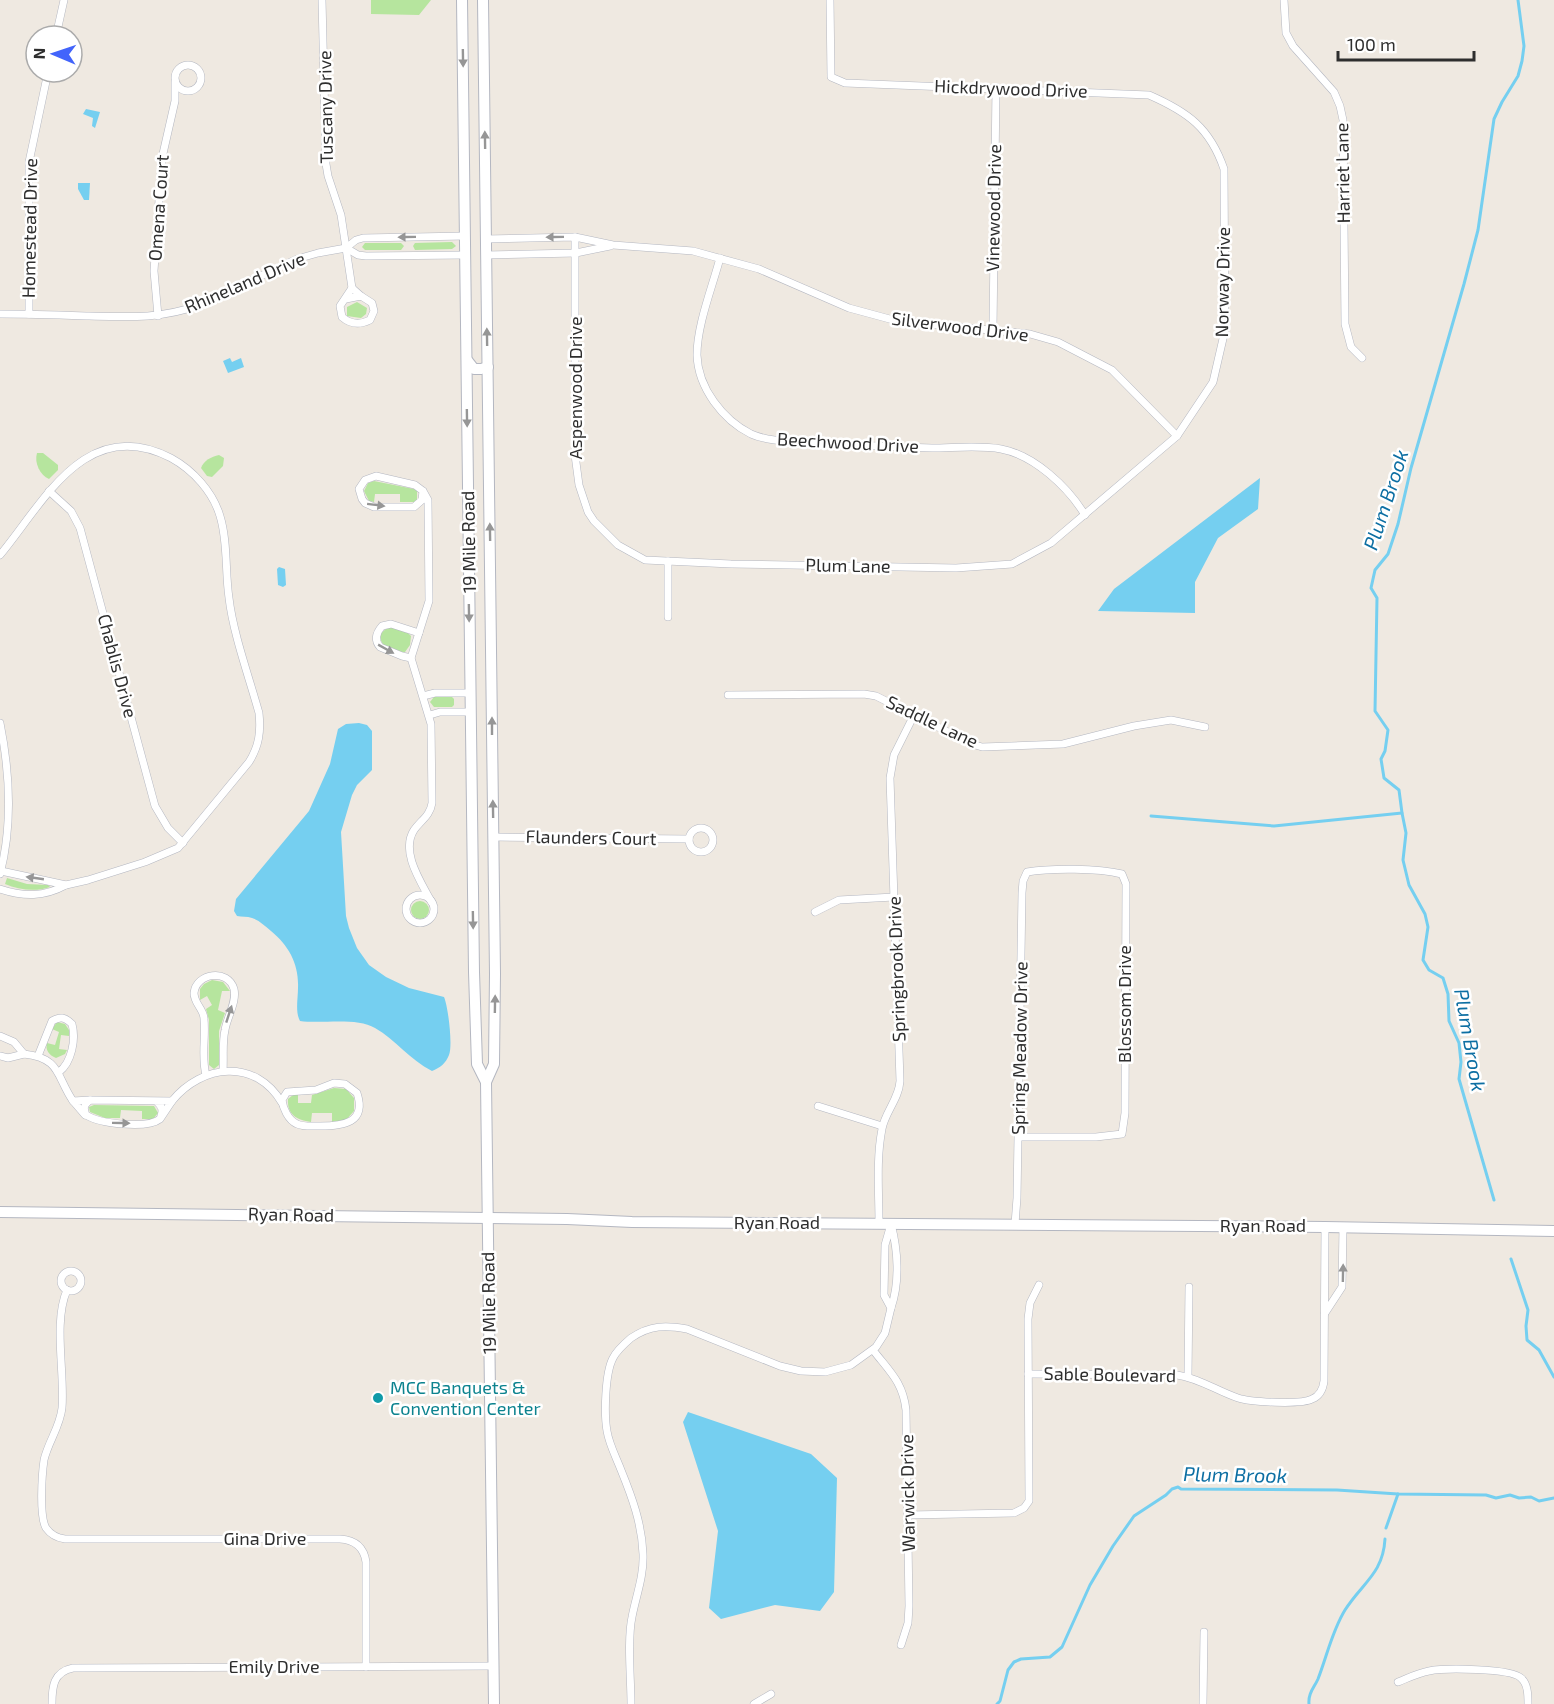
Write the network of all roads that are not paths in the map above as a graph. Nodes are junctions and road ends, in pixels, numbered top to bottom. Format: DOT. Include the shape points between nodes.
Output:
graph roads {
  1 [pos="64,0"];
  2 [pos="322,0"];
  3 [pos="462,0"];
  4 [pos="483,0"];
  5 [pos="830,0"];
  6 [pos="1284,0"];
  7 [pos="59,24"];
  8 [pos="176,82"];
  9 [pos="46,84"];
  10 [pos="996,87"];
  11 [pos="189,91"];
  12 [pos="174,101"];
  13 [pos="1187,116"];
  14 [pos="465,190"];
  15 [pos="486,198"];
  16 [pos="465,236"];
  17 [pos="576,237"];
  18 [pos="486,239"];
  19 [pos="613,245"];
  20 [pos="346,248"];
  21 [pos="576,253"];
  22 [pos="465,255"];
  23 [pos="486,255"];
  24 [pos="720,258"];
  25 [pos="352,288"];
  26 [pos="361,296"];
  27 [pos="346,298"];
  28 [pos="0,314"];
  29 [pos="29,314"];
  30 [pos="158,316"];
  31 [pos="993,329"];
  32 [pos="1362,358"];
  33 [pos="467,360"];
  34 [pos="488,367"];
  35 [pos="1177,436"];
  36 [pos="49,491"];
  37 [pos="423,491"];
  38 [pos="414,507"];
  39 [pos="428,507"];
  40 [pos="1085,515"];
  41 [pos="604,532"];
  42 [pos="0,555"];
  43 [pos="668,561"];
  44 [pos="668,617"];
  45 [pos="419,633"];
  46 [pos="411,658"];
  47 [pos="470,690"];
  48 [pos="492,695"];
  49 [pos="728,695"];
  50 [pos="423,696"];
  51 [pos="471,712"];
  52 [pos="430,715"];
  53 [pos="914,715"];
  54 [pos="0,723"];
  55 [pos="1205,727"];
  56 [pos="494,837"];
  57 [pos="689,839"];
  58 [pos="183,843"];
  59 [pos="473,868"];
  60 [pos="0,872"];
  61 [pos="1122,874"];
  62 [pos="494,877"];
  63 [pos="422,883"];
  64 [pos="66,885"];
  65 [pos="0,889"];
  66 [pos="417,896"];
  67 [pos="894,897"];
  68 [pos="432,903"];
  69 [pos="815,912"];
  70 [pos="475,1033"];
  71 [pos="0,1036"];
  72 [pos="494,1038"];
  73 [pos="24,1054"];
  74 [pos="0,1056"];
  75 [pos="38,1056"];
  76 [pos="224,1071"];
  77 [pos="59,1072"];
  78 [pos="206,1075"];
  79 [pos="486,1082"];
  80 [pos="273,1090"];
  81 [pos="289,1090"];
  82 [pos="73,1101"];
  83 [pos="90,1101"];
  84 [pos="157,1101"];
  85 [pos="172,1101"];
  86 [pos="282,1103"];
  87 [pos="818,1106"];
  88 [pos="86,1115"];
  89 [pos="160,1119"];
  90 [pos="882,1126"];
  91 [pos="1018,1137"];
  92 [pos="0,1212"];
  93 [pos="487,1218"];
  94 [pos="879,1224"];
  95 [pos="891,1224"];
  96 [pos="1014,1224"];
  97 [pos="1325,1227"];
  98 [pos="1343,1227"];
  99 [pos="1554,1231"];
  100 [pos="1039,1285"];
  101 [pos="1189,1287"];
  102 [pos="67,1290"];
  103 [pos="891,1308"];
  104 [pos="1325,1313"];
  105 [pos="873,1350"];
  106 [pos="1028,1374"];
  107 [pos="1188,1376"];
  108 [pos="908,1515"];
  109 [pos="1204,1632"];
  110 [pos="901,1645"];
  111 [pos="494,1666"];
  112 [pos="366,1667"];
  113 [pos="1398,1682"];
  114 [pos="771,1694"];
  115 [pos="52,1704"];
  116 [pos="494,1704"];
  117 [pos="631,1704"];
  118 [pos="754,1704"];
  119 [pos="1203,1704"];
  120 [pos="1528,1704"];
  1 -- 7 [label="street"];
  2 -- 20 [label="street, Tuscany Drive" via="326,164"];
  3 -- 14 [label="main road, 19 Mile Road, one-way"];
  15 -- 4 [label="main road, 19 Mile Road, one-way"];
  5 -- 10 [label="street, Hickdrywood Drive" via="831,77 845,83"];
  6 -- 32 [label="street, Harriet Lane" via="1286,33 1340,105 1345,324 1351,347"];
  8 -- 11 [label="street"];
  8 -- 11 [label="street" via="180,67 196,68 200,80"];
  8 -- 12 [label="street, Omena Court"];
  9 -- 29 [label="street, Homestead Drive" via="30,162"];
  10 -- 13 [label="street, Hickdrywood Drive" via="1149,95"];
  10 -- 31 [label="street, Vinewood Drive"];
  11 -- 12 [label="street"];
  12 -- 30 [label="street, Omena Court" via="162,158 154,272"];
  13 -- 35 [label="street, Norway Drive" via="1203,128 1224,169 1226,330 1213,382"];
  14 -- 15 [label="main road" via="478,188"];
  14 -- 16 [label="main road, 19 Mile Road"];
  15 -- 18 [label="main road, 19 Mile Road"];
  16 -- 20 [label="street, Rhineland Drive, one-way" via="363,238"];
  16 -- 22 [label="main road, 19 Mile Road"];
  17 -- 18 [label="street, Silverwood Drive, one-way"];
  17 -- 19 [label="street, Silverwood Drive"];
  17 -- 21 [label="street, Aspenwood Drive"];
  18 -- 23 [label="main road, 19 Mile Road"];
  19 -- 21 [label="street, Silverwood Drive"];
  19 -- 24 [label="street, Silverwood Drive" via="693,251"];
  20 -- 22 [label="street, Rhineland Drive" via="366,256"];
  20 -- 25 [label="street, Tuscany Drive"];
  20 -- 30 [label="street, Rhineland Drive" via="308,255 199,305"];
  21 -- 23 [label="street, Silverwood Drive"];
  21 -- 41 [label="street, Aspenwood Drive" via="575,455 588,512"];
  22 -- 33 [label="main road, 19 Mile Road"];
  34 -- 23 [label="main road, 19 Mile Road, one-way"];
  24 -- 31 [label="street, Silverwood Drive" via="759,269 849,308 897,321"];
  24 -- 40 [label="street, Beechwood Drive" via="699,333 697,355 709,395 729,420 771,439 873,447 1000,449 1045,471"];
  25 -- 26 [label="street"];
  25 -- 27 [label="street"];
  26 -- 27 [label="street"];
  26 -- 27 [label="street" via="369,300 374,311 370,320 364,322 342,317 340,306"];
  28 -- 29 [label="street, Rhineland Drive"];
  29 -- 30 [label="street, Rhineland Drive"];
  31 -- 35 [label="street, Silverwood Drive" via="1058,342 1112,370"];
  33 -- 34 [label="main road" via="474,369"];
  33 -- 47 [label="main road, 19 Mile Road, one-way"];
  48 -- 34 [label="main road, 19 Mile Road, one-way"];
  35 -- 40 [label="street, Norway Drive"];
  36 -- 42 [label="street"];
  36 -- 58 [label="street, Chablis Drive" via="66,505 80,528 152,795 160,816"];
  36 -- 58 [label="street" via="79,461 97,453 121,448 146,449 188,469 216,503 223,526 229,600 260,730 249,762"];
  37 -- 38 [label="street" via="422,500"];
  37 -- 38 [label="street, one-way" via="415,485 375,476 364,480 359,489 369,506"];
  37 -- 39 [label="street"];
  38 -- 39 [label="street"];
  39 -- 45 [label="street" via="429,601"];
  40 -- 43 [label="street, Plum Lane" via="1051,543 1012,564 956,568"];
  41 -- 43 [label="street, Plum Lane" via="645,560"];
  43 -- 44 [label="street"];
  45 -- 46 [label="street"];
  45 -- 46 [label="street, one-way" via="391,624 382,626 376,634 380,647"];
  46 -- 50 [label="street"];
  47 -- 48 [label="main road" via="477,685 485,686"];
  47 -- 50 [label="street"];
  47 -- 51 [label="main road, 19 Mile Road"];
  56 -- 48 [label="main road, 19 Mile Road, one-way"];
  49 -- 53 [label="street, Saddle Lane" via="864,694"];
  50 -- 52 [label="street"];
  51 -- 52 [label="street"];
  51 -- 59 [label="main road, 19 Mile Road"];
  52 -- 63 [label="street" via="432,803 408,843"];
  53 -- 55 [label="street, Saddle Lane" via="982,747 1062,744 1171,720"];
  53 -- 67 [label="street, Springbrook Drive" via="894,756 890,778"];
  54 -- 60 [label="street" via="9,796"];
  56 -- 57 [label="street, Flaunders Court"];
  56 -- 62 [label="main road, 19 Mile Road"];
  58 -- 64 [label="street" via="146,862"];
  59 -- 62 [label="main road" via="480,878"];
  59 -- 70 [label="main road, 19 Mile Road, one-way"];
  64 -- 60 [label="street, one-way"];
  61 -- 91 [label="street, Spring Meadow Drive" via="1039,870 1027,872 1023,881"];
  61 -- 91 [label="street, Blossom Drive" via="1126,884 1122,1134"];
  72 -- 62 [label="main road, 19 Mile Road, one-way"];
  63 -- 66 [label="street"];
  63 -- 68 [label="street"];
  64 -- 65 [label="street" via="36,895"];
  66 -- 68 [label="street"];
  66 -- 68 [label="street" via="409,900 406,909 412,921 429,920"];
  67 -- 69 [label="street" via="839,900"];
  67 -- 90 [label="street, Springbrook Drive" via="900,1092"];
  70 -- 72 [label="main road" via="484,1041"];
  70 -- 79 [label="main road, 19 Mile Road" via="477,1064"];
  71 -- 73 [label="street" via="14,1042"];
  72 -- 79 [label="main road, 19 Mile Road" via="494,1064"];
  73 -- 74 [label="street"];
  73 -- 75 [label="street"];
  75 -- 77 [label="street"];
  75 -- 77 [label="street" via="52,1021 66,1018 72,1024 74,1038 69,1059"];
  76 -- 78 [label="street"];
  76 -- 78 [label="street, one-way" via="224,1034 234,993 227,979 212,975 201,980 194,992 204,1018"];
  76 -- 80 [label="street" via="249,1075"];
  77 -- 82 [label="street"];
  78 -- 85 [label="street"];
  79 -- 93 [label="main road, 19 Mile Road"];
  80 -- 81 [label="street"];
  80 -- 86 [label="street"];
  81 -- 86 [label="street" via="282,1096"];
  81 -- 86 [label="street" via="345,1084 357,1093 359,1110 343,1125 304,1125 293,1122"];
  82 -- 83 [label="street"];
  82 -- 88 [label="street"];
  83 -- 84 [label="street"];
  83 -- 88 [label="street" via="84,1107"];
  84 -- 85 [label="street"];
  84 -- 89 [label="street" via="162,1108"];
  85 -- 89 [label="street"];
  87 -- 90 [label="street"];
  88 -- 89 [label="street, one-way" via="103,1122 152,1123"];
  90 -- 94 [label="street, Springbrook Drive"];
  91 -- 96 [label="street, Spring Meadow Drive"];
  92 -- 93 [label="main road, Ryan Road"];
  93 -- 94 [label="main road, Ryan Road"];
  93 -- 111 [label="main road, 19 Mile Road"];
  94 -- 95 [label="main road, Ryan Road"];
  95 -- 96 [label="main road, Ryan Road"];
  95 -- 103 [label="street" via="896,1245 896,1295"];
  95 -- 103 [label="street" via="885,1245 884,1295"];
  96 -- 97 [label="main road, Ryan Road"];
  97 -- 98 [label="main road, Ryan Road"];
  97 -- 104 [label="street, Sable Boulevard"];
  98 -- 99 [label="main road, Ryan Road"];
  104 -- 98 [label="street, one-way" via="1342,1287"];
  100 -- 106 [label="street" via="1030,1303"];
  101 -- 107 [label="street"];
  102 -- 112 [label="street, Gina Drive" via="61,1313 61,1416 44,1468 43,1518 48,1531 65,1539 353,1542 362,1549 366,1562"];
  103 -- 105 [label="street" via="885,1333"];
  104 -- 107 [label="street, Sable Boulevard" via="1324,1381 1314,1399 1246,1400"];
  105 -- 108 [label="street, Warwick Drive" via="905,1395"];
  105 -- 117 [label="street" via="851,1365 814,1372 780,1366 687,1329 658,1326 625,1343 613,1358 609,1366 607,1432 641,1531 642,1566 631,1627"];
  106 -- 107 [label="street, Sable Boulevard"];
  106 -- 108 [label="street" via="1030,1494 1024,1508 1014,1513"];
  108 -- 110 [label="street, Warwick Drive" via="909,1606"];
  109 -- 119 [label="street"];
  111 -- 112 [label="street, Emily Drive"];
  111 -- 116 [label="main road, 19 Mile Road"];
  112 -- 115 [label="street, Emily Drive" via="73,1668 61,1672 52,1685"];
  113 -- 120 [label="street" via="1434,1670 1508,1671 1525,1682"];
  114 -- 118 [label="street"];
}
